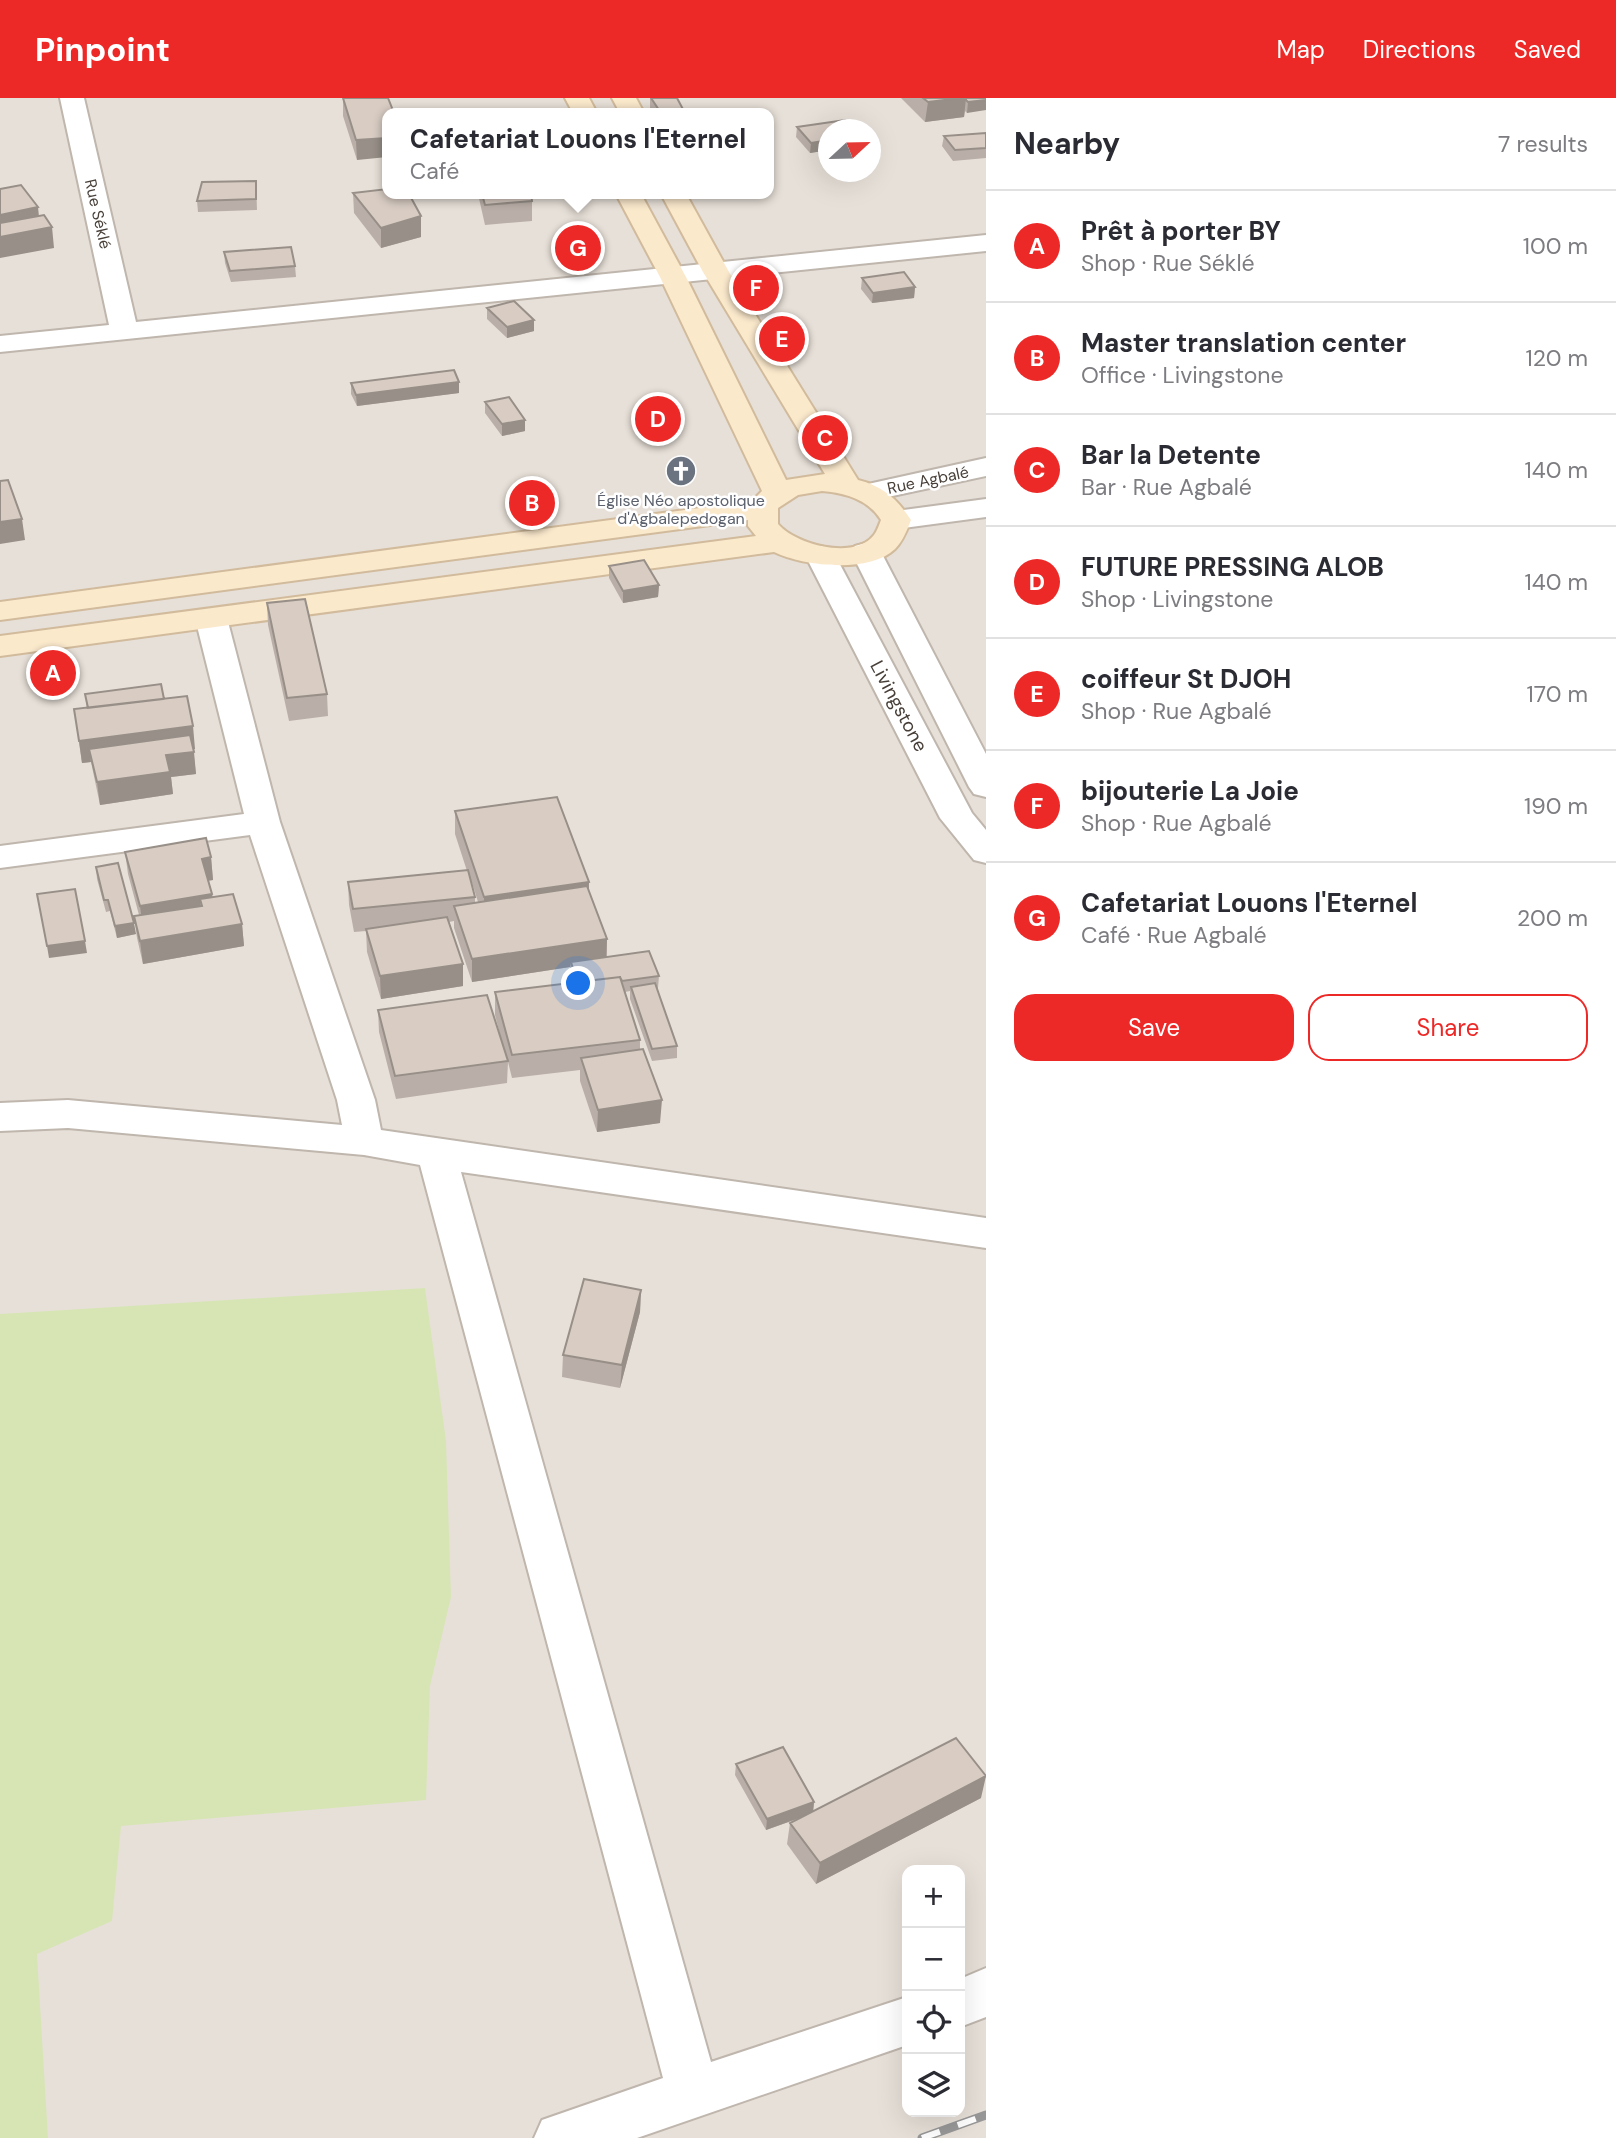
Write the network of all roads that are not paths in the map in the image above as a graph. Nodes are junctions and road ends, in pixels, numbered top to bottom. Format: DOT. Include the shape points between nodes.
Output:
graph roads {
  1 [pos="72,98"];
  2 [pos="631,199"];
  3 [pos="677,199"];
  4 [pos="986,243"];
  5 [pos="716,272"];
  6 [pos="673,277"];
  7 [pos="124,330"];
  8 [pos="0,344"];
  9 [pos="986,467"];
  10 [pos="858,489"];
  11 [pos="769,501"];
  12 [pos="986,508"];
  13 [pos="896,520"];
  14 [pos="779,542"];
  15 [pos="866,552"];
  16 [pos="820,555"];
  17 [pos="0,611"];
  18 [pos="211,618"];
  19 [pos="0,646"];
  20 [pos="986,787"];
  21 [pos="972,817"];
  22 [pos="263,822"];
  23 [pos="986,852"];
  24 [pos="0,857"];
  25 [pos="0,1116"];
  26 [pos="365,1141"];
  27 [pos="437,1154"];
  28 [pos="986,1233"];
  29 [pos="902,2023"];
  30 [pos="693,2093"];
  31 [pos="561,2138"];
  1 -- 7 [label="street, Rue Séklé"];
  2 -- 6 [label="street"];
  3 -- 5 [label="street"];
  4 -- 5 [label="street"];
  5 -- 6 [label="street"];
  5 -- 10 [label="street"];
  6 -- 7 [label="street"];
  6 -- 11 [label="street"];
  7 -- 8 [label="street"];
  9 -- 10 [label="street, Rue Agbalé"];
  10 -- 11 [label="street" via="822,482 797,485"];
  10 -- 13 [label="street" via="886,503"];
  11 -- 14 [label="street" via="763,526"];
  11 -- 17 [label="street"];
  12 -- 13 [label="street, Rue Agbalé"];
  13 -- 15 [label="street" via="884,543"];
  14 -- 16 [label="street"];
  14 -- 18 [label="street"];
  15 -- 16 [label="street"];
  15 -- 20 [label="street, Livingstone"];
  16 -- 21 [label="street, Livingstone"];
  18 -- 19 [label="street"];
  18 -- 22 [label="street"];
  21 -- 23 [label="street, Livingstone"];
  22 -- 24 [label="street"];
  22 -- 26 [label="street" via="356,1100"];
  25 -- 26 [label="street" via="68,1114"];
  26 -- 27 [label="street"];
  27 -- 28 [label="street"];
  27 -- 30 [label="street"];
  29 -- 30 [label="street"];
  30 -- 31 [label="street"];
}
